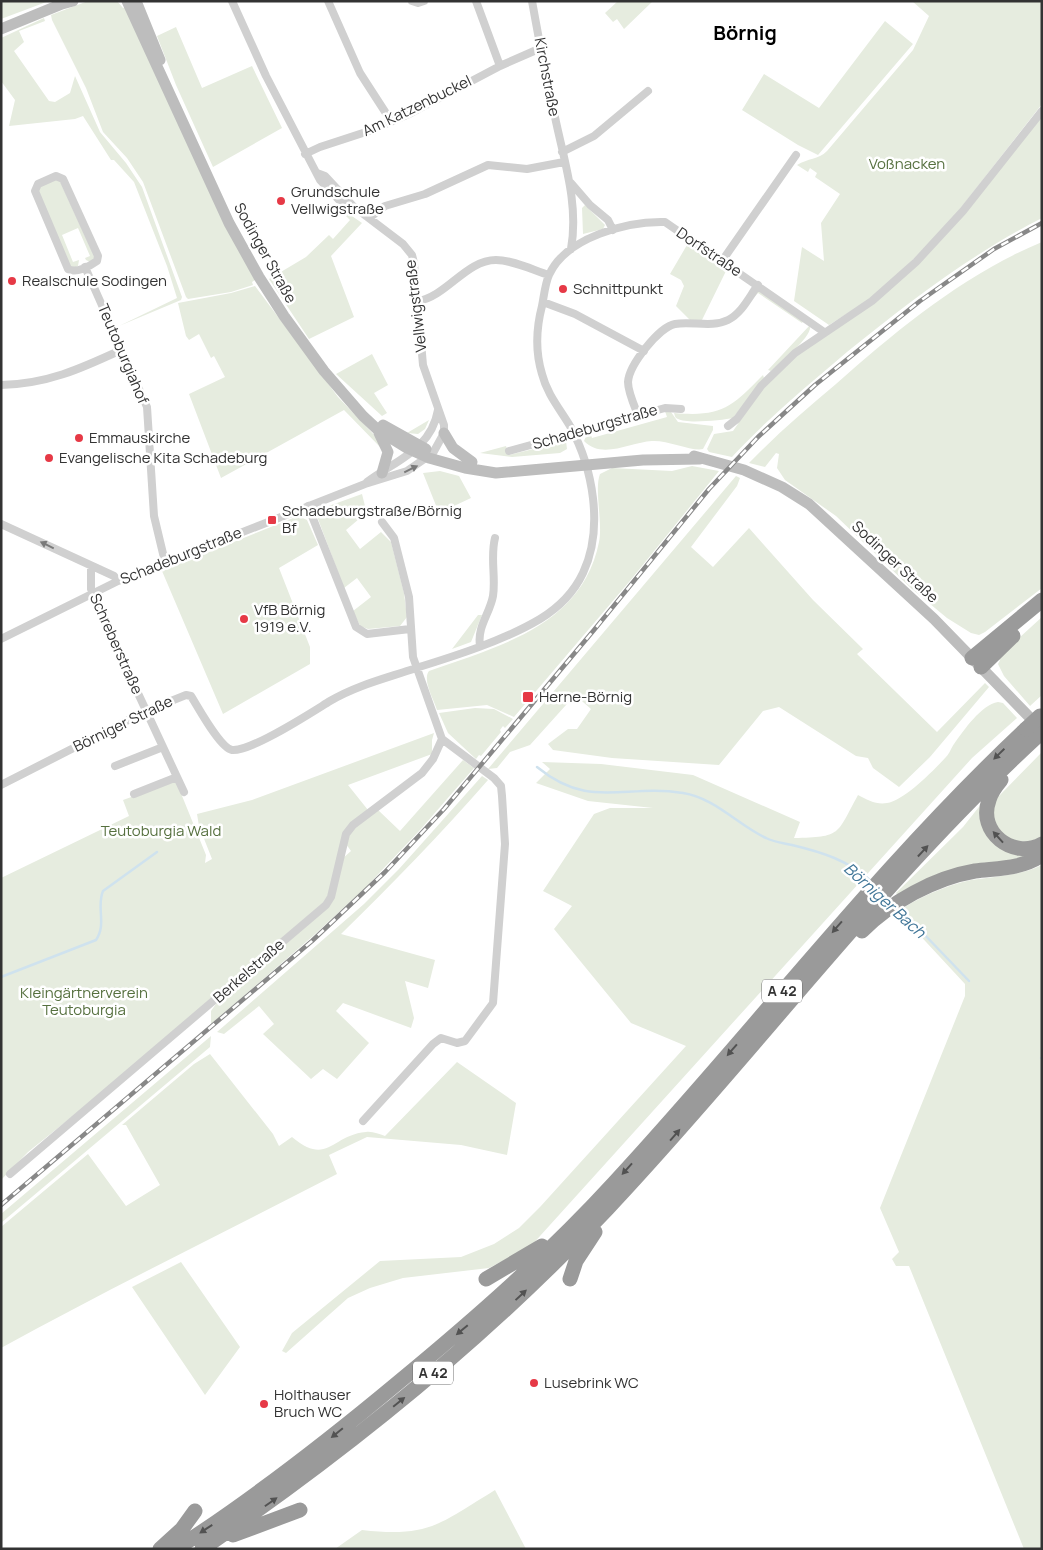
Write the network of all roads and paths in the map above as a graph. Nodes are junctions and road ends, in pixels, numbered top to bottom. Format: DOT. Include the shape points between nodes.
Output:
graph roads {
  1 [pos="73,1"];
  2 [pos="127,1"];
  3 [pos="136,1"];
  4 [pos="232,1"];
  5 [pos="328,1"];
  6 [pos="412,1"];
  7 [pos="424,1"];
  8 [pos="476,1"];
  9 [pos="532,1"];
  10 [pos="63,2"];
  11 [pos="1,29"];
  12 [pos="540,48"];
  13 [pos="500,66"];
  14 [pos="648,91"];
  15 [pos="172,97"];
  16 [pos="1042,111"];
  17 [pos="391,121"];
  18 [pos="562,152"];
  19 [pos="305,154"];
  20 [pos="796,155"];
  21 [pos="564,162"];
  22 [pos="570,182"];
  23 [pos="369,218"];
  24 [pos="613,230"];
  25 [pos="571,249"];
  26 [pos="722,261"];
  27 [pos="85,267"];
  28 [pos="549,275"];
  29 [pos="758,285"];
  30 [pos="418,301"];
  31 [pos="543,302"];
  32 [pos="824,332"];
  33 [pos="121,350"];
  34 [pos="644,351"];
  35 [pos="1,385"];
  36 [pos="357,407"];
  37 [pos="682,409"];
  38 [pos="438,410"];
  39 [pos="638,415"];
  40 [pos="728,426"];
  41 [pos="378,430"];
  42 [pos="573,433"];
  43 [pos="444,434"];
  44 [pos="417,449"];
  45 [pos="509,451"];
  46 [pos="431,456"];
  47 [pos="472,462"];
  48 [pos="584,462"];
  49 [pos="382,473"];
  50 [pos="365,484"];
  51 [pos="308,506"];
  52 [pos="382,522"];
  53 [pos="1,524"];
  54 [pos="494,538"];
  55 [pos="165,562"];
  56 [pos="91,566"];
  57 [pos="118,581"];
  58 [pos="92,593"];
  59 [pos="1042,600"];
  60 [pos="1042,610"];
  61 [pos="410,629"];
  62 [pos="1,639"];
  63 [pos="480,645"];
  64 [pos="977,662"];
  65 [pos="416,668"];
  66 [pos="146,711"];
  67 [pos="1037,729"];
  68 [pos="442,739"];
  69 [pos="163,747"];
  70 [pos="115,766"];
  71 [pos="177,777"];
  72 [pos="1,785"];
  73 [pos="184,792"];
  74 [pos="134,794"];
  75 [pos="1042,844"];
  76 [pos="1042,855"];
  77 [pos="879,899"];
  78 [pos="363,1121"];
  79 [pos="643,1171"];
  80 [pos="10,1174"];
  81 [pos="587,1212"];
  82 [pos="486,1279"];
  83 [pos="570,1279"];
  84 [pos="300,1510"];
  85 [pos="195,1511"];
  86 [pos="160,1549"];
  87 [pos="176,1549"];
  88 [pos="203,1549"];
  1 -- 10 [label="main road"];
  2 -- 15 [label="main road, Sodinger Straße"];
  3 -- 15 [label="main road, Sodinger Straße" via="158,51"];
  4 -- 19 [label="street, Vellwigstraße"];
  5 -- 17 [label="street" via="360,72"];
  6 -- 7 [label="street"];
  8 -- 13 [label="street"];
  9 -- 12 [label="street, Kirchstraße"];
  10 -- 11 [label="main road"];
  12 -- 13 [label="street, Am Katzenbuckel"];
  12 -- 18 [label="street, Kirchstraße"];
  13 -- 17 [label="street, Am Katzenbuckel"];
  14 -- 18 [label="street" via="594,136"];
  15 -- 36 [label="main road, Sodinger Straße" via="229,223 259,277 311,355"];
  16 -- 32 [label="street" via="921,257 872,301"];
  17 -- 19 [label="street, Am Katzenbuckel"];
  18 -- 21 [label="street, Kirchstraße"];
  19 -- 23 [label="street, Vellwigstraße" via="320,180 336,197"];
  20 -- 26 [label="street"];
  21 -- 22 [label="street, Kirchstraße"];
  21 -- 23 [label="street" via="527,169 488,165 425,194 385,206"];
  22 -- 24 [label="street, Kirchstraße" via="608,220"];
  22 -- 25 [label="street, Kirchstraße" via="574,231"];
  23 -- 30 [label="street, Vellwigstraße" via="412,255"];
  24 -- 25 [label="street, Dorfstraße" via="597,234"];
  24 -- 26 [label="street, Dorfstraße" via="665,222"];
  25 -- 28 [label="street, Dorfstraße"];
  26 -- 29 [label="street, Dorfstraße"];
  27 -- 27 [label="street" via="97,261 98,256 63,178 56,176 38,184 34,191 68,268 72,271"];
  27 -- 33 [label="street, Teutoburgiahof"];
  28 -- 30 [label="street" via="503,261 490,261 433,296"];
  28 -- 31 [label="street, Dorfstraße"];
  29 -- 32 [label="street, Dorfstraße"];
  29 -- 34 [label="street, Dorfstraße" via="731,318 715,323 666,327"];
  30 -- 38 [label="street, Vellwigstraße" via="423,365"];
  31 -- 34 [label="street" via="575,314"];
  31 -- 42 [label="street, Dorfstraße" via="536,339 540,370 548,391"];
  32 -- 40 [label="street" via="795,352 760,386 737,419"];
  33 -- 35 [label="street" via="57,378"];
  33 -- 55 [label="street, Teutoburgiahof" via="147,408 154,516"];
  34 -- 39 [label="street, Dorfstraße" via="631,372 628,384"];
  36 -- 41 [label="main road, Sodinger Straße"];
  36 -- 44 [label="main road, Sodinger Straße"];
  37 -- 39 [label="street, Schadeburgstraße" via="665,408"];
  38 -- 43 [label="street, Vellwigstraße"];
  38 -- 44 [label="street" via="432,432"];
  39 -- 42 [label="street, Schadeburgstraße"];
  41 -- 44 [label="main road, Sodinger Straße"];
  41 -- 49 [label="main road" via="388,452"];
  42 -- 45 [label="street, Schadeburgstraße"];
  42 -- 48 [label="street, Dorfstraße"];
  43 -- 46 [label="street"];
  43 -- 47 [label="main road" via="453,448"];
  44 -- 46 [label="main road, Sodinger Straße"];
  44 -- 49 [label="street, Schadeburgstraße"];
  46 -- 47 [label="main road, Sodinger Straße"];
  46 -- 48 [label="main road, Sodinger Straße" via="465,468 496,473"];
  50 -- 46 [label="street, Schadeburgstraße, one-way" via="407,471"];
  47 -- 48 [label="main road, Sodinger Straße" via="503,466"];
  48 -- 63 [label="street" via="590,480 594,524 593,542 582,574 557,608 525,628"];
  48 -- 64 [label="main road, Sodinger Straße" via="682,454 744,470 782,487 809,504"];
  49 -- 50 [label="street, Schadeburgstraße"];
  50 -- 51 [label="street, Schadeburgstraße"];
  51 -- 55 [label="street, Schadeburgstraße"];
  51 -- 61 [label="street" via="356,627 367,634"];
  52 -- 61 [label="street" via="394,538 409,597"];
  56 -- 53 [label="street, Schreberstraße, one-way"];
  54 -- 63 [label="street" via="495,584 480,631"];
  55 -- 57 [label="street, Schadeburgstraße"];
  56 -- 57 [label="street, Schreberstraße"];
  56 -- 58 [label="street, Schreberstraße"];
  57 -- 58 [label="street, Schadeburgstraße"];
  58 -- 62 [label="street, Schadeburgstraße"];
  58 -- 66 [label="street, Schreberstraße"];
  59 -- 64 [label="highway"];
  60 -- 64 [label="highway"];
  61 -- 65 [label="street"];
  63 -- 65 [label="street"];
  64 -- 67 [label="main road, Sodinger Straße"];
  65 -- 66 [label="street, Börniger Straße" via="348,692 277,733 237,749 227,748 220,741 191,696 186,695"];
  65 -- 68 [label="street"];
  66 -- 69 [label="street, Schreberstraße"];
  66 -- 72 [label="street, Börniger Straße"];
  75 -- 67 [label="highway, one-way" via="1029,849 1012,848 996,836 987,819 988,800 994,789 1022,759"];
  67 -- 77 [label="highway, A 42" via="966,787 885,883"];
  68 -- 78 [label="street" via="501,786 505,844 493,1003 464,1041 457,1043 442,1038 433,1044"];
  68 -- 80 [label="street, Berkelstraße" via="427,767 346,834 331,897 326,905"];
  69 -- 70 [label="street"];
  69 -- 71 [label="street, Schreberstraße"];
  71 -- 73 [label="street, Schreberstraße"];
  71 -- 74 [label="street"];
  76 -- 77 [label="highway" via="1026,864 954,876 902,900"];
  79 -- 77 [label="highway, A 42, one-way" via="808,981 825,971 866,927"];
  77 -- 81 [label="highway, A 42, one-way"];
  79 -- 83 [label="highway" via="629,1195 592,1235 576,1261"];
  88 -- 79 [label="highway, A 42, one-way" via="277,1498 442,1366 535,1282"];
  81 -- 82 [label="highway" via="564,1225 531,1254"];
  81 -- 87 [label="highway, A 42, one-way" via="472,1322 332,1438"];
  84 -- 88 [label="highway"];
  85 -- 86 [label="highway" via="182,1529"];
}
